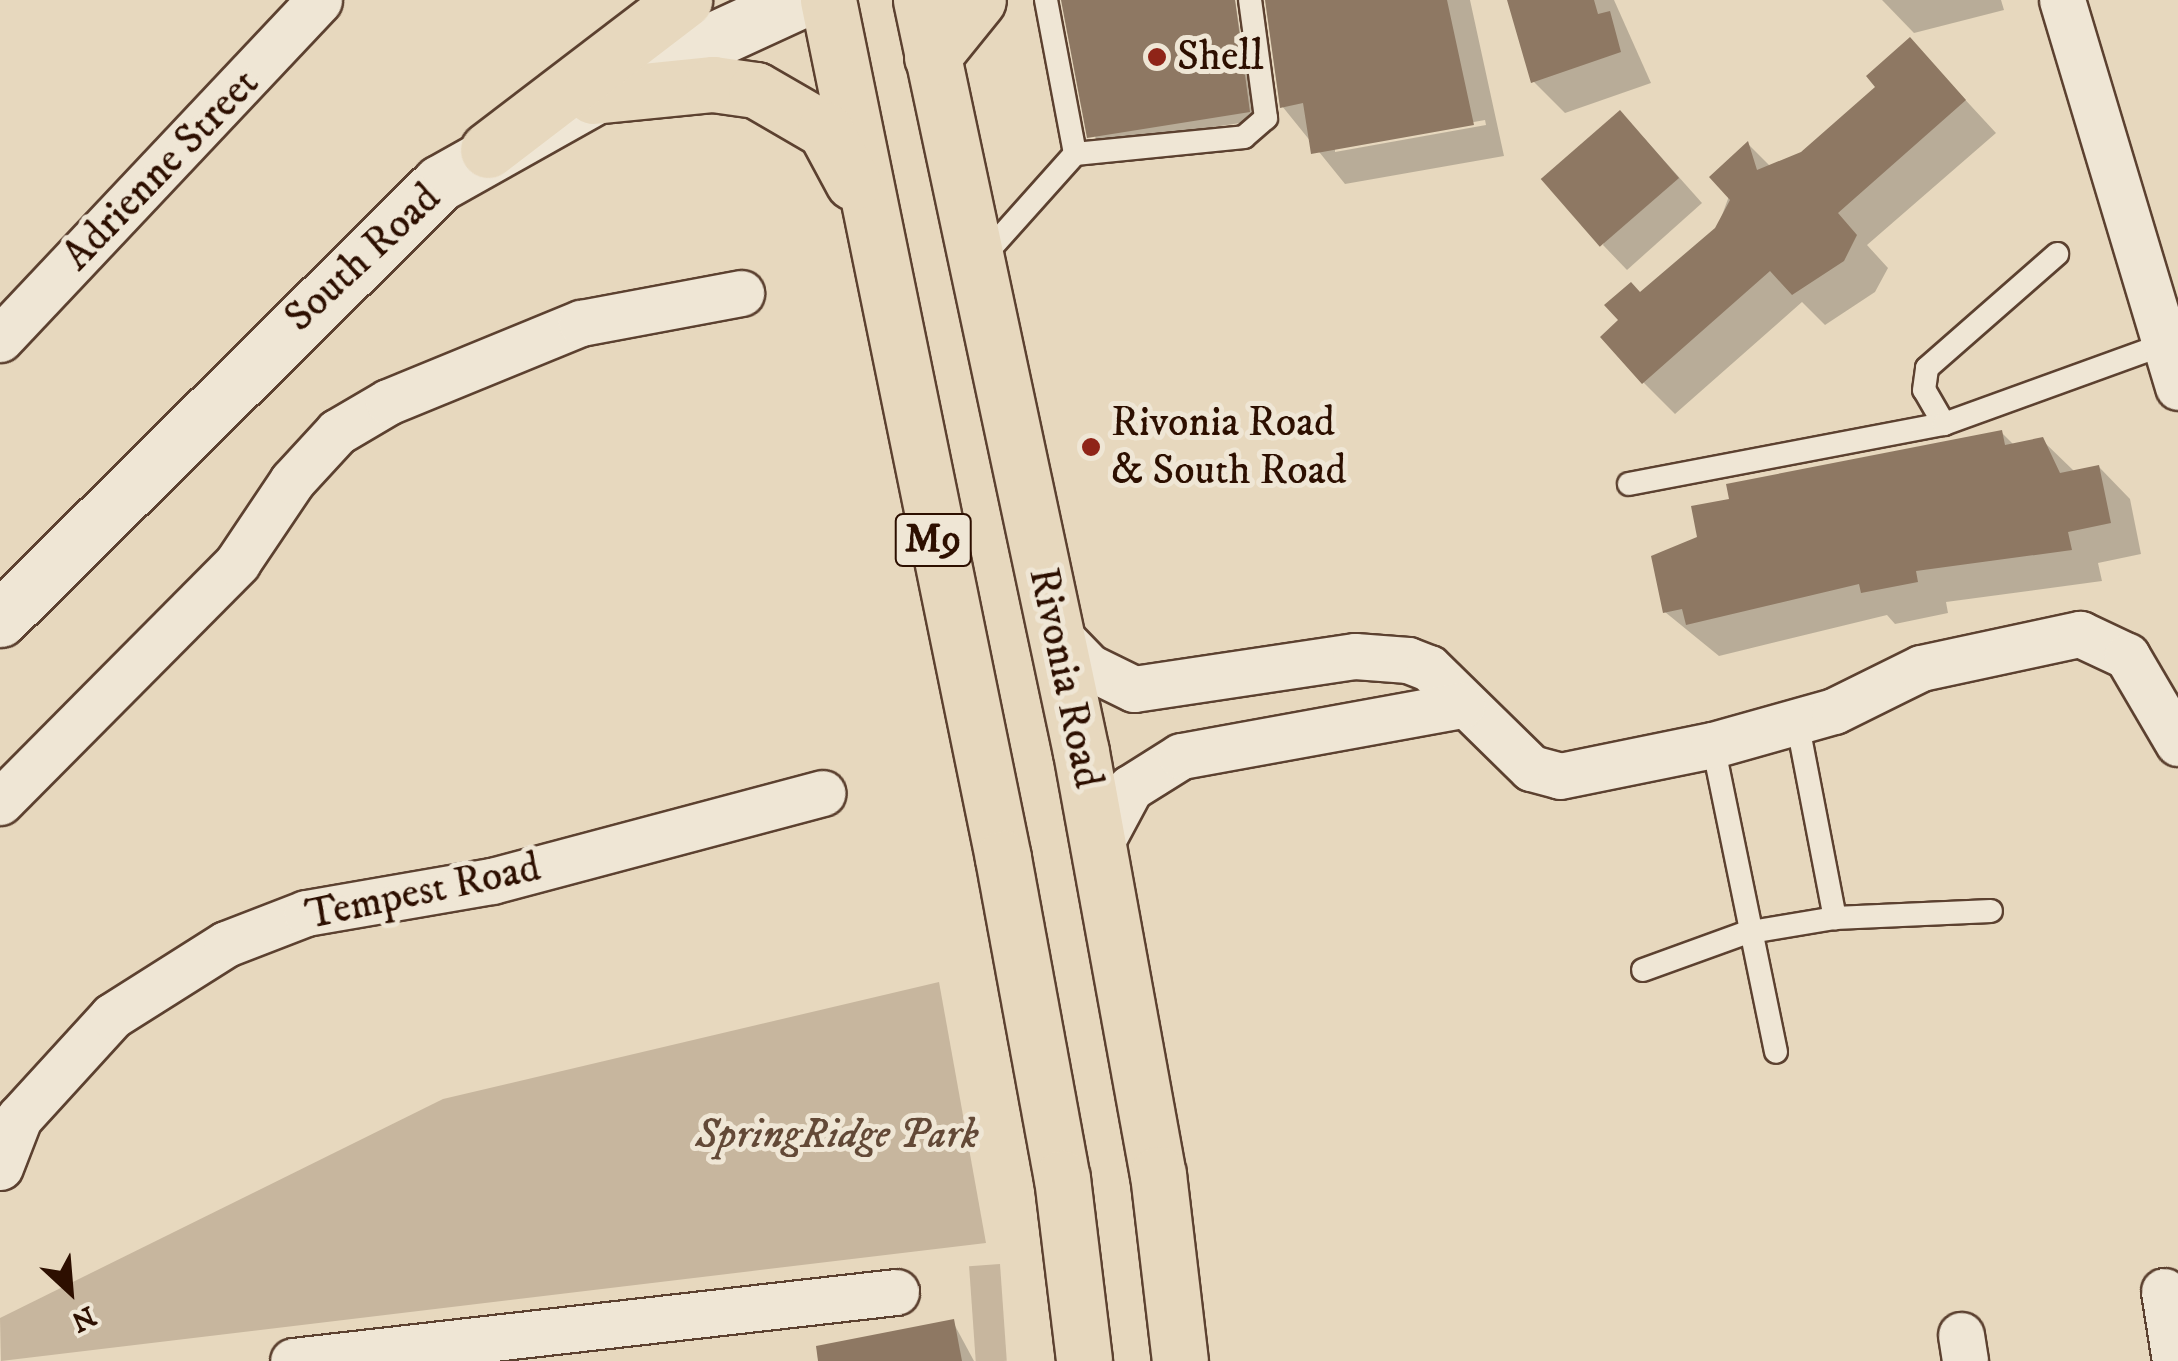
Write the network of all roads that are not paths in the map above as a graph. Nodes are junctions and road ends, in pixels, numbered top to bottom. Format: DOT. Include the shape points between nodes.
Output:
graph roads {
  1 [pos="319,0"];
  2 [pos="684,0"];
  3 [pos="800,0"];
  4 [pos="828,0"];
  5 [pos="921,0"];
  6 [pos="978,0"];
  7 [pos="1046,0"];
  8 [pos="1250,0"];
  9 [pos="2062,0"];
  10 [pos="932,57"];
  11 [pos="593,96"];
  12 [pos="488,150"];
  13 [pos="1074,154"];
  14 [pos="871,220"];
  15 [pos="2056,254"];
  16 [pos="978,261"];
  17 [pos="741,293"];
  18 [pos="0,339"];
  19 [pos="2165,344"];
  20 [pos="2178,388"];
  21 [pos="1944,424"];
  22 [pos="1629,484"];
  23 [pos="0,620"];
  24 [pos="1056,633"];
  25 [pos="1462,705"];
  26 [pos="1797,721"];
  27 [pos="2178,743"];
  28 [pos="1713,746"];
  29 [pos="822,793"];
  30 [pos="0,802"];
  31 [pos="1099,846"];
  32 [pos="1990,911"];
  33 [pos="1835,918"];
  34 [pos="1745,933"];
  35 [pos="1643,970"];
  36 [pos="1776,1052"];
  37 [pos="0,1167"];
  38 [pos="2164,1291"];
  39 [pos="896,1292"];
  40 [pos="292,1361"];
  41 [pos="1084,1361"];
  42 [pos="1180,1361"];
  43 [pos="2175,1361"];
  1 -- 18 [label="street, Adrienne Street"];
  2 -- 12 [label="main road"];
  3 -- 11 [label="street, South Road"];
  4 -- 14 [label="main road, M9"];
  5 -- 10 [label="main road, Rivonia Road / M9"];
  6 -- 10 [label="main road"];
  7 -- 13 [label="lane"];
  8 -- 13 [label="lane" via="1266,118 1244,137"];
  9 -- 19 [label="street"];
  10 -- 16 [label="main road, Rivonia Road / M9"];
  11 -- 12 [label="street, South Road"];
  11 -- 14 [label="main road" via="714,84 783,100 824,130"];
  12 -- 23 [label="street, South Road" via="364,250"];
  13 -- 16 [label="lane"];
  14 -- 41 [label="main road, M9" via="1003,858 1062,1178"];
  15 -- 21 [label="lane" via="1927,368 1924,390"];
  16 -- 24 [label="main road, Rivonia Road / M9"];
  17 -- 30 [label="street" via="581,324 388,402 337,432 292,481 238,564"];
  19 -- 20 [label="street"];
  19 -- 21 [label="lane"];
  21 -- 22 [label="lane"];
  24 -- 25 [label="street" via="1089,667 1134,689 1356,656 1429,668"];
  24 -- 31 [label="main road, Rivonia Road / M9"];
  25 -- 28 [label="street" via="1531,768 1560,776"];
  25 -- 31 [label="street" via="1181,756 1130,788"];
  26 -- 27 [label="street" via="1921,668 2080,634 2127,656"];
  26 -- 28 [label="street"];
  26 -- 33 [label="lane"];
  28 -- 34 [label="lane"];
  29 -- 37 [label="street, Tempest Road" via="492,881 306,912 226,944 112,1016 18,1118"];
  31 -- 42 [label="main road, Rivonia Road / M9" via="1158,1174"];
  32 -- 33 [label="lane"];
  33 -- 34 [label="lane"];
  34 -- 35 [label="lane"];
  34 -- 36 [label="lane"];
  38 -- 43 [label="street"];
  39 -- 40 [label="street"];
}
